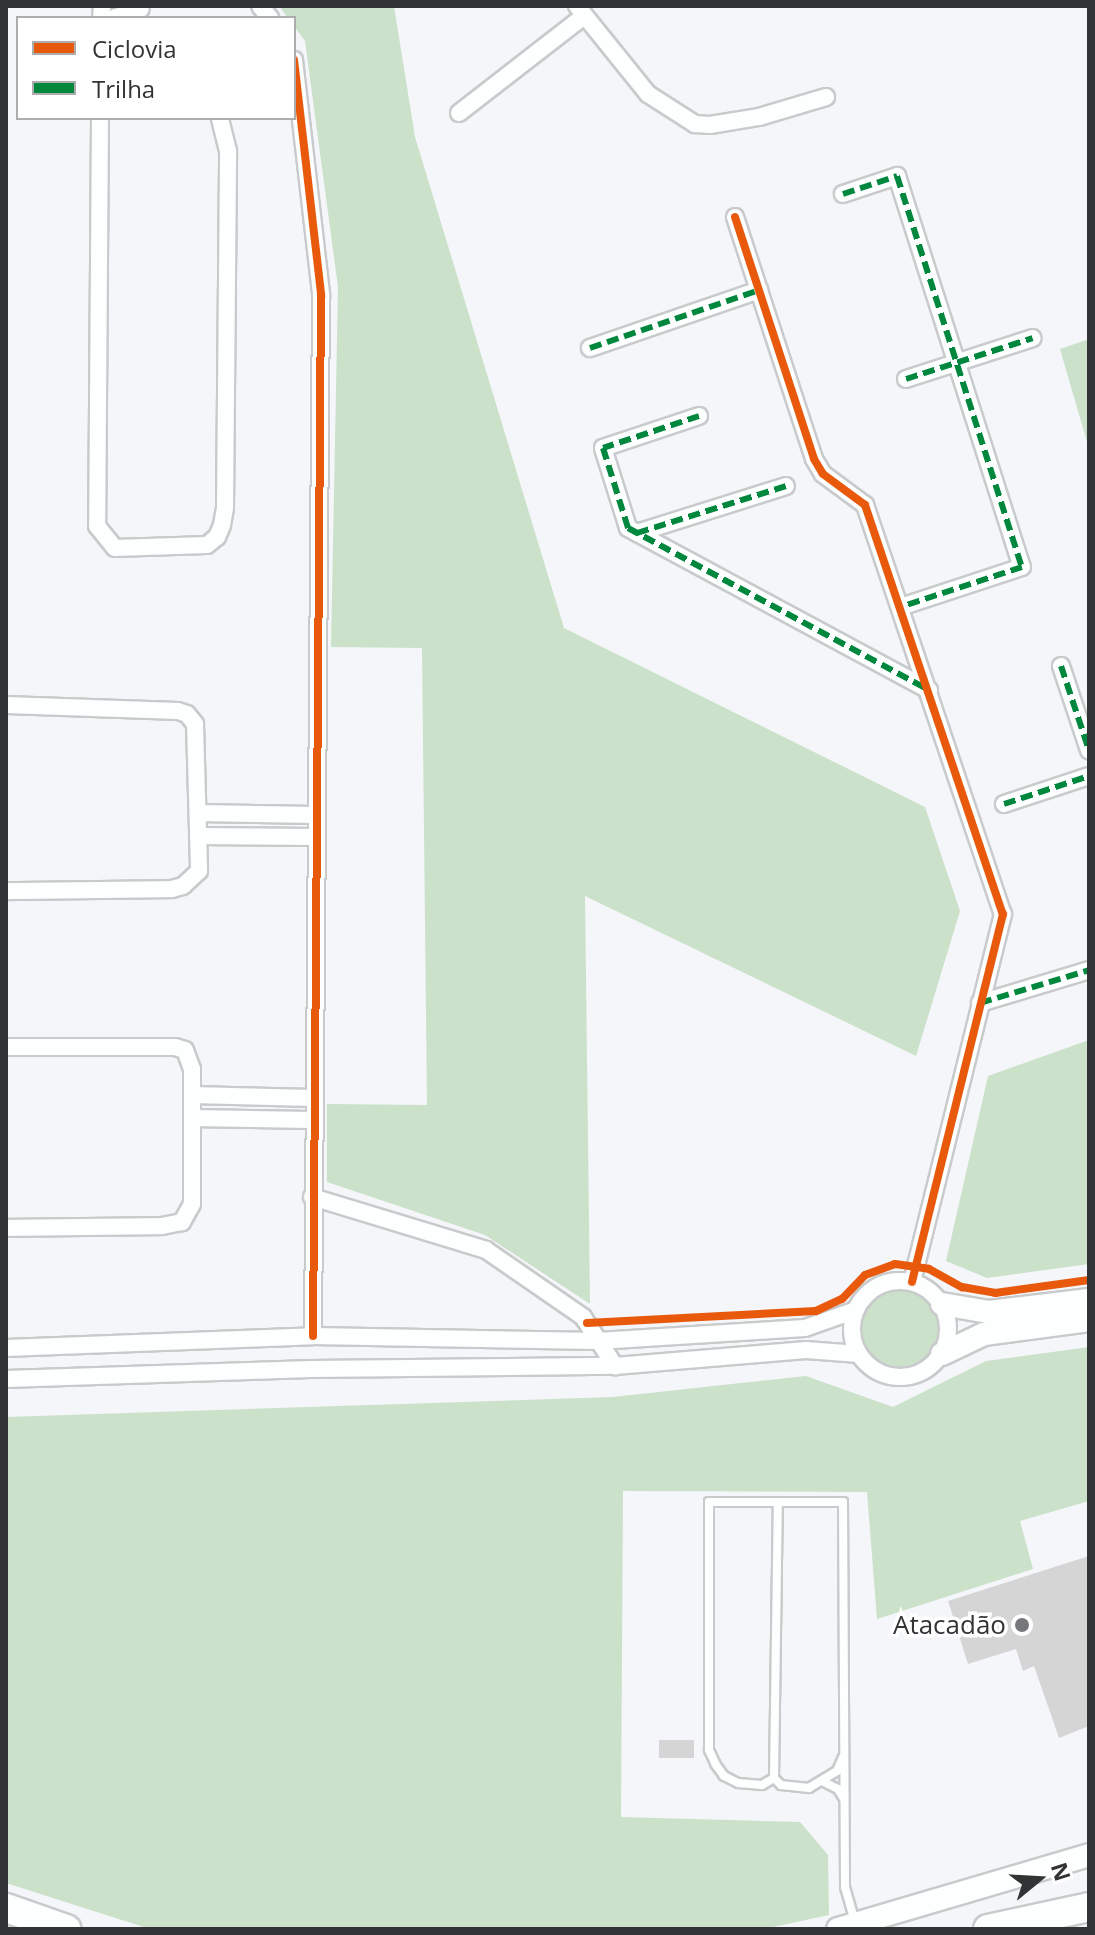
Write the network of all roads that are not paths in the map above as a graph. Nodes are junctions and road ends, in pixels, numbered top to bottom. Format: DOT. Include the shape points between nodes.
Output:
graph roads {
  1 [pos="142,11"];
  2 [pos="581,11"];
  3 [pos="121,16"];
  4 [pos="296,77"];
  5 [pos="826,97"];
  6 [pos="459,113"];
  7 [pos="100,120"];
  8 [pos="220,120"];
  9 [pos="843,194"];
  10 [pos="735,217"];
  11 [pos="759,290"];
  12 [pos="1033,338"];
  13 [pos="590,348"];
  14 [pos="956,363"];
  15 [pos="906,379"];
  16 [pos="699,416"];
  17 [pos="786,486"];
  18 [pos="637,533"];
  19 [pos="900,607"];
  20 [pos="1061,666"];
  21 [pos="929,690"];
  22 [pos="6,705"];
  23 [pos="1089,750"];
  24 [pos="1089,776"];
  25 [pos="1004,804"];
  26 [pos="198,813"];
  27 [pos="315,815"];
  28 [pos="198,836"];
  29 [pos="315,837"];
  30 [pos="6,891"];
  31 [pos="1089,970"];
  32 [pos="980,1003"];
  33 [pos="6,1047"];
  34 [pos="192,1095"];
  35 [pos="312,1098"];
  36 [pos="192,1118"];
  37 [pos="312,1120"];
  38 [pos="312,1197"];
  39 [pos="6,1228"];
  40 [pos="912,1282"];
  41 [pos="1089,1300"];
  42 [pos="942,1304"];
  43 [pos="856,1310"];
  44 [pos="1089,1320"];
  45 [pos="313,1336"];
  46 [pos="598,1341"];
  47 [pos="6,1348"];
  48 [pos="859,1354"];
  49 [pos="942,1354"];
  50 [pos="615,1366"];
  51 [pos="6,1379"];
  52 [pos="778,1503"];
  53 [pos="843,1757"];
  54 [pos="774,1778"];
  55 [pos="824,1782"];
  56 [pos="844,1800"];
  57 [pos="1089,1855"];
  58 [pos="1089,1907"];
  59 [pos="6,1908"];
  60 [pos="847,1926"];
  61 [pos="66,1929"];
  62 [pos="988,1929"];
  1 -- 3 [label="street"];
  2 -- 5 [label="street" via="648,94 695,124 759,117"];
  2 -- 6 [label="street"];
  4 -- 27 [label="street" via="321,295"];
  7 -- 8 [label="street" via="97,526 115,548 207,545 222,525 228,151"];
  9 -- 14 [label="street" via="897,176"];
  10 -- 11 [label="street"];
  11 -- 13 [label="street"];
  11 -- 19 [label="street" via="814,459 823,474 865,505"];
  12 -- 14 [label="street"];
  14 -- 15 [label="street"];
  14 -- 19 [label="street" via="1022,567"];
  16 -- 18 [label="street" via="603,448 628,528"];
  17 -- 18 [label="street"];
  18 -- 21 [label="street"];
  19 -- 21 [label="street"];
  20 -- 23 [label="street"];
  21 -- 32 [label="street" via="1003,914"];
  22 -- 26 [label="street" via="187,714 195,724"];
  24 -- 25 [label="street"];
  26 -- 27 [label="street"];
  26 -- 28 [label="street"];
  27 -- 29 [label="street"];
  28 -- 29 [label="street"];
  28 -- 30 [label="street" via="199,871 183,886"];
  29 -- 35 [label="street"];
  31 -- 32 [label="street"];
  32 -- 40 [label="street"];
  33 -- 34 [label="street" via="175,1047 191,1059"];
  34 -- 35 [label="street"];
  34 -- 36 [label="street"];
  35 -- 37 [label="street"];
  36 -- 37 [label="street"];
  36 -- 39 [label="street" via="192,1204 182,1222"];
  37 -- 38 [label="street"];
  38 -- 45 [label="street"];
  38 -- 46 [label="street" via="486,1250 583,1317"];
  40 -- 42 [label="street"];
  40 -- 43 [label="street" via="886,1283"];
  41 -- 42 [label="street" via="989,1312"];
  42 -- 49 [label="street" via="949,1329"];
  43 -- 46 [label="street" via="805,1328"];
  43 -- 48 [label="street" via="852,1325"];
  44 -- 49 [label="street" via="984,1334"];
  45 -- 46 [label="street"];
  45 -- 47 [label="street"];
  46 -- 50 [label="street"];
  48 -- 49 [label="street" via="880,1373 894,1377 921,1373"];
  48 -- 50 [label="street" via="806,1350"];
  50 -- 51 [label="street"];
  52 -- 53 [label="lane" via="843,1502"];
  52 -- 54 [label="lane"];
  52 -- 54 [label="lane" via="709,1502 709,1750 724,1776 738,1783 762,1785"];
  53 -- 55 [label="lane"];
  53 -- 56 [label="lane"];
  54 -- 55 [label="lane" via="794,1789"];
  55 -- 56 [label="lane" via="838,1789"];
  56 -- 60 [label="lane"];
  57 -- 60 [label="street"];
  58 -- 62 [label="highway"];
  59 -- 61 [label="highway"];
}
